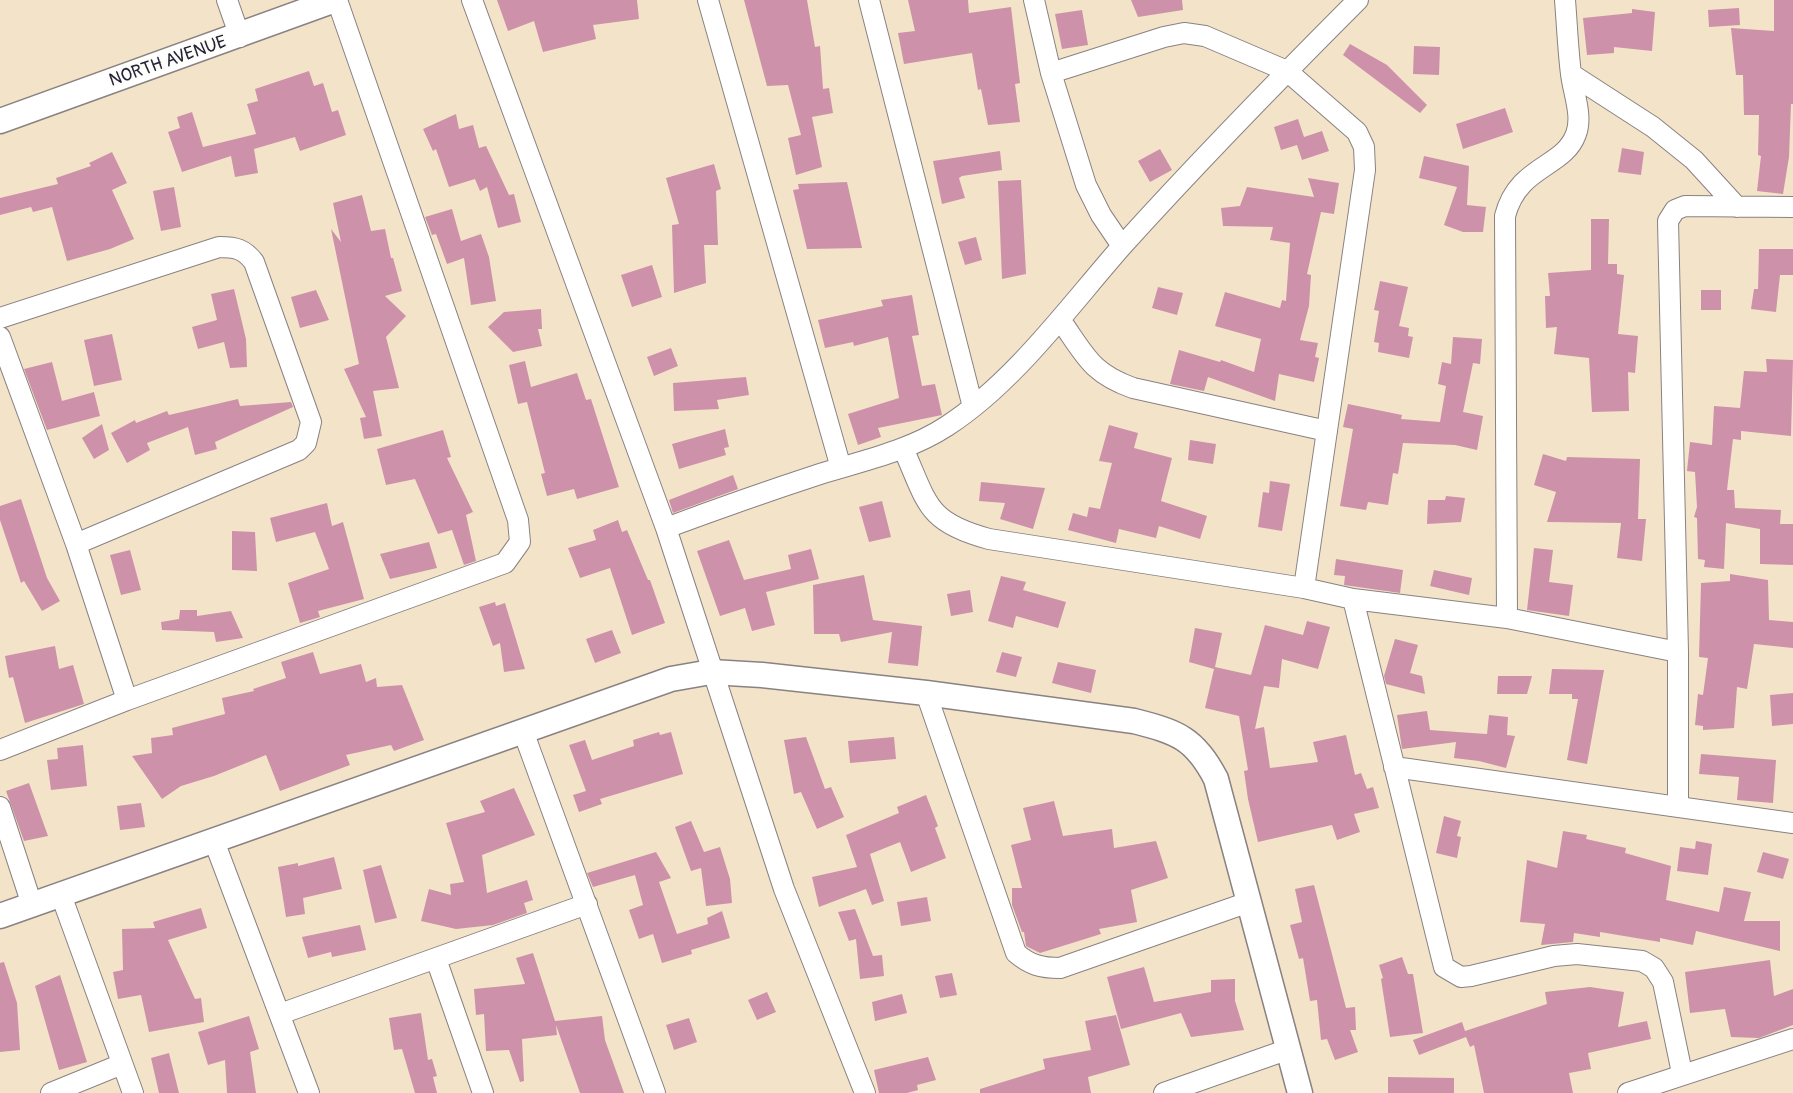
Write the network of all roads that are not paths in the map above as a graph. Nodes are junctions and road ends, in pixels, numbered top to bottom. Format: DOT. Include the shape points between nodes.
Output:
graph roads {
  1 [pos="227,0"];
  2 [pos="336,0"];
  3 [pos="472,0"];
  4 [pos="708,0"];
  5 [pos="869,0"];
  6 [pos="1034,0"];
  7 [pos="1358,0"];
  8 [pos="1565,0"];
  9 [pos="240,37"];
  10 [pos="1287,71"];
  11 [pos="1051,73"];
  12 [pos="1571,74"];
  13 [pos="0,121"];
  14 [pos="1737,207"];
  15 [pos="1793,207"];
  16 [pos="1122,246"];
  17 [pos="0,318"];
  18 [pos="1061,321"];
  19 [pos="0,337"];
  20 [pos="973,407"];
  21 [pos="1327,431"];
  22 [pos="903,448"];
  23 [pos="840,468"];
  24 [pos="666,528"];
  25 [pos="76,544"];
  26 [pos="1304,588"];
  27 [pos="1353,599"];
  28 [pos="1507,618"];
  29 [pos="1678,652"];
  30 [pos="711,672"];
  31 [pos="926,693"];
  32 [pos="127,700"];
  33 [pos="523,731"];
  34 [pos="0,750"];
  35 [pos="1394,766"];
  36 [pos="1678,806"];
  37 [pos="0,807"];
  38 [pos="1793,823"];
  39 [pos="214,841"];
  40 [pos="61,895"];
  41 [pos="1249,902"];
  42 [pos="32,904"];
  43 [pos="587,904"];
  44 [pos="0,916"];
  45 [pos="436,959"];
  46 [pos="280,1014"];
  47 [pos="1793,1039"];
  48 [pos="1288,1049"];
  49 [pos="122,1064"];
  50 [pos="1682,1073"];
  51 [pos="51,1093"];
  52 [pos="133,1093"];
  53 [pos="309,1093"];
  54 [pos="483,1093"];
  55 [pos="655,1093"];
  56 [pos="865,1093"];
  57 [pos="1164,1093"];
  58 [pos="1300,1093"];
  59 [pos="1628,1093"];
  1 -- 9 [label="street"];
  2 -- 9 [label="street, NORTH AVENUE"];
  2 -- 32 [label="street" via="518,520 520,542 505,563"];
  3 -- 24 [label="street"];
  4 -- 23 [label="street"];
  5 -- 20 [label="street"];
  6 -- 11 [label="street"];
  7 -- 10 [label="street"];
  8 -- 12 [label="street"];
  9 -- 13 [label="street, NORTH AVENUE"];
  10 -- 11 [label="street" via="1214,39 1184,33"];
  10 -- 16 [label="street"];
  10 -- 21 [label="street" via="1357,132 1364,147 1365,170"];
  11 -- 16 [label="street" via="1086,185"];
  12 -- 14 [label="street" via="1670,140"];
  12 -- 28 [label="street" via="1578,117 1576,134 1568,147 1520,184 1509,199 1505,216"];
  14 -- 15 [label="street"];
  14 -- 29 [label="street" via="1685,206 1668,221"];
  16 -- 18 [label="street"];
  17 -- 25 [label="street" via="219,247 234,247 247,252 254,262 311,422 310,433 299,450"];
  18 -- 20 [label="street"];
  18 -- 21 [label="street" via="1093,366 1108,379"];
  19 -- 25 [label="street"];
  20 -- 22 [label="street" via="945,428"];
  21 -- 26 [label="street"];
  22 -- 23 [label="street"];
  22 -- 26 [label="street" via="929,507 943,522 962,532"];
  23 -- 24 [label="street"];
  24 -- 30 [label="street"];
  25 -- 32 [label="street"];
  26 -- 27 [label="street"];
  27 -- 28 [label="street"];
  27 -- 35 [label="street"];
  28 -- 29 [label="street"];
  29 -- 36 [label="street"];
  30 -- 31 [label="street"];
  30 -- 33 [label="street" via="671,679"];
  30 -- 56 [label="street" via="784,889"];
  31 -- 41 [label="street" via="1134,721 1187,740 1203,754 1216,778"];
  31 -- 41 [label="street" via="1016,953 1028,963 1060,968"];
  32 -- 34 [label="street"];
  33 -- 39 [label="street"];
  33 -- 43 [label="street"];
  35 -- 36 [label="street"];
  35 -- 50 [label="street" via="1444,967 1461,977 1554,956 1577,954 1642,961 1654,968 1663,982"];
  36 -- 38 [label="street"];
  37 -- 42 [label="street"];
  39 -- 40 [label="street"];
  39 -- 46 [label="street"];
  40 -- 42 [label="street"];
  40 -- 49 [label="street"];
  41 -- 48 [label="street"];
  42 -- 44 [label="street"];
  43 -- 45 [label="street"];
  43 -- 55 [label="street"];
  45 -- 46 [label="street"];
  45 -- 54 [label="street"];
  46 -- 53 [label="street"];
  47 -- 50 [label="street"];
  48 -- 57 [label="street"];
  48 -- 58 [label="street"];
  49 -- 51 [label="street"];
  49 -- 52 [label="street"];
  50 -- 59 [label="street"];
}
